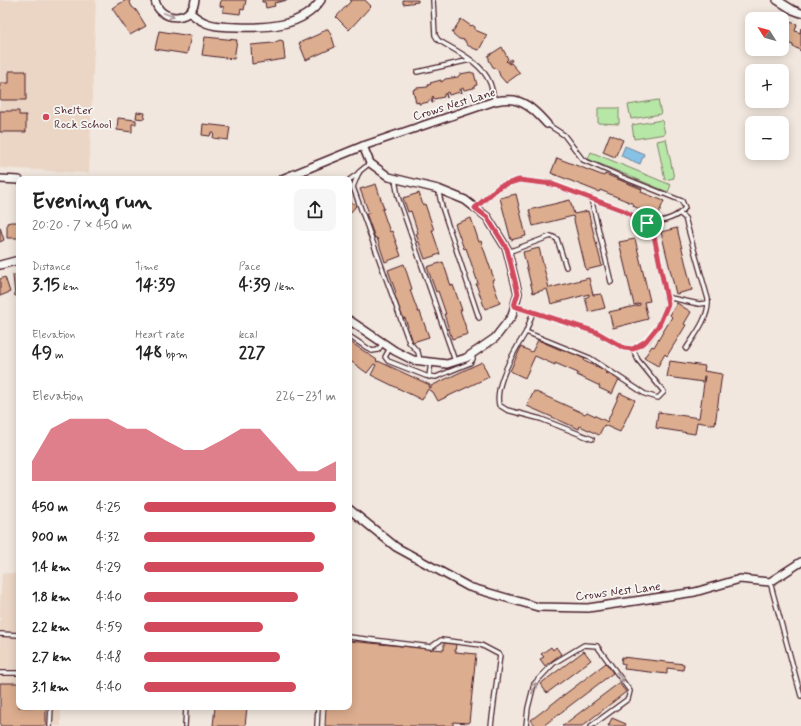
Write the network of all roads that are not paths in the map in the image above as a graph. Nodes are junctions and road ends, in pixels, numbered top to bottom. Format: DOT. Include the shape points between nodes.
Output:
graph roads {
  1 [pos="155,0"];
  2 [pos="195,0"];
  3 [pos="321,0"];
  4 [pos="433,0"];
  5 [pos="777,0"];
  6 [pos="189,12"];
  7 [pos="801,13"];
  8 [pos="470,60"];
  9 [pos="417,72"];
  10 [pos="495,101"];
  11 [pos="547,124"];
  12 [pos="363,146"];
  13 [pos="370,163"];
  14 [pos="359,172"];
  15 [pos="289,176"];
  16 [pos="352,178"];
  17 [pos="0,179"];
  18 [pos="396,179"];
  19 [pos="16,180"];
  20 [pos="438,189"];
  21 [pos="591,198"];
  22 [pos="475,208"];
  23 [pos="680,214"];
  24 [pos="647,223"];
  25 [pos="508,252"];
  26 [pos="16,261"];
  27 [pos="0,265"];
  28 [pos="566,267"];
  29 [pos="610,282"];
  30 [pos="666,297"];
  31 [pos="708,303"];
  32 [pos="514,306"];
  33 [pos="533,312"];
  34 [pos="479,318"];
  35 [pos="352,322"];
  36 [pos="526,332"];
  37 [pos="352,338"];
  38 [pos="383,343"];
  39 [pos="390,348"];
  40 [pos="633,349"];
  41 [pos="686,349"];
  42 [pos="472,354"];
  43 [pos="420,361"];
  44 [pos="455,361"];
  45 [pos="431,362"];
  46 [pos="429,376"];
  47 [pos="592,439"];
  48 [pos="352,511"];
  49 [pos="801,562"];
  50 [pos="770,582"];
  51 [pos="0,634"];
  52 [pos="16,635"];
  53 [pos="352,637"];
  54 [pos="0,673"];
  55 [pos="16,673"];
  56 [pos="801,696"];
  57 [pos="51,710"];
  58 [pos="186,710"];
  59 [pos="318,710"];
  60 [pos="50,726"];
  61 [pos="185,726"];
  62 [pos="317,726"];
  63 [pos="491,726"];
  64 [pos="526,726"];
  65 [pos="591,726"];
  1 -- 6 [label="street, one-way" via="166,15 177,18"];
  2 -- 6 [label="street"];
  3 -- 6 [label="street" via="316,8 297,20 276,26 222,27 205,23"];
  4 -- 8 [label="lane" via="435,35 438,40"];
  5 -- 7 [label="street"];
  8 -- 9 [label="lane"];
  8 -- 10 [label="lane" via="485,73"];
  10 -- 11 [label="street, Crows Nest Lane" via="514,100 526,105"];
  10 -- 12 [label="street, Crows Nest Lane"];
  11 -- 23 [label="lane" via="564,135 583,160 682,201 685,208"];
  12 -- 13 [label="street"];
  12 -- 15 [label="street, Crows Nest Lane"];
  13 -- 14 [label="lane"];
  13 -- 18 [label="street"];
  14 -- 16 [label="lane"];
  14 -- 43 [label="lane" via="353,187 409,342 418,352"];
  17 -- 19 [label="street"];
  18 -- 20 [label="street"];
  18 -- 44 [label="lane" via="398,197"];
  20 -- 22 [label="street" via="466,200"];
  20 -- 34 [label="lane"];
  21 -- 22 [label="lane" via="552,184 519,180 500,186"];
  21 -- 24 [label="lane"];
  21 -- 29 [label="lane"];
  22 -- 25 [label="street" via="487,217"];
  23 -- 24 [label="lane" via="660,222"];
  23 -- 31 [label="lane" via="685,218"];
  24 -- 30 [label="lane" via="654,236"];
  25 -- 28 [label="lane" via="551,236 557,238"];
  25 -- 32 [label="street" via="518,293"];
  26 -- 27 [label="street"];
  30 -- 31 [label="lane" via="699,304"];
  30 -- 40 [label="lane" via="668,304 659,325 646,341"];
  31 -- 41 [label="lane" via="704,319"];
  32 -- 33 [label="lane"];
  32 -- 42 [label="street" via="512,316 495,338"];
  33 -- 36 [label="lane"];
  33 -- 40 [label="lane" via="596,332 624,348"];
  35 -- 38 [label="street"];
  36 -- 40 [label="lane" via="590,358 645,394 658,398 664,392 638,360"];
  36 -- 47 [label="lane" via="504,373 499,405"];
  37 -- 38 [label="lane" via="372,351 378,350"];
  38 -- 39 [label="street"];
  39 -- 43 [label="street"];
  39 -- 46 [label="lane" via="385,357 388,361"];
  42 -- 44 [label="street"];
  42 -- 46 [label="lane" via="473,359 470,363 436,377"];
  43 -- 45 [label="street"];
  44 -- 45 [label="street" via="447,364"];
  45 -- 46 [label="lane"];
  48 -- 50 [label="street, Crows Nest Lane" via="396,547 469,587 538,607 588,608 695,592 740,579"];
  49 -- 50 [label="street"];
  50 -- 56 [label="lane"];
  51 -- 52 [label="lane"];
  53 -- 63 [label="lane" via="431,647 441,640 481,644 500,656"];
  54 -- 55 [label="lane"];
  57 -- 60 [label="lane"];
  58 -- 61 [label="lane"];
  59 -- 62 [label="lane"];
  64 -- 65 [label="lane, one-way" via="534,684 554,663 584,645 597,646 630,691 628,699"];
}
